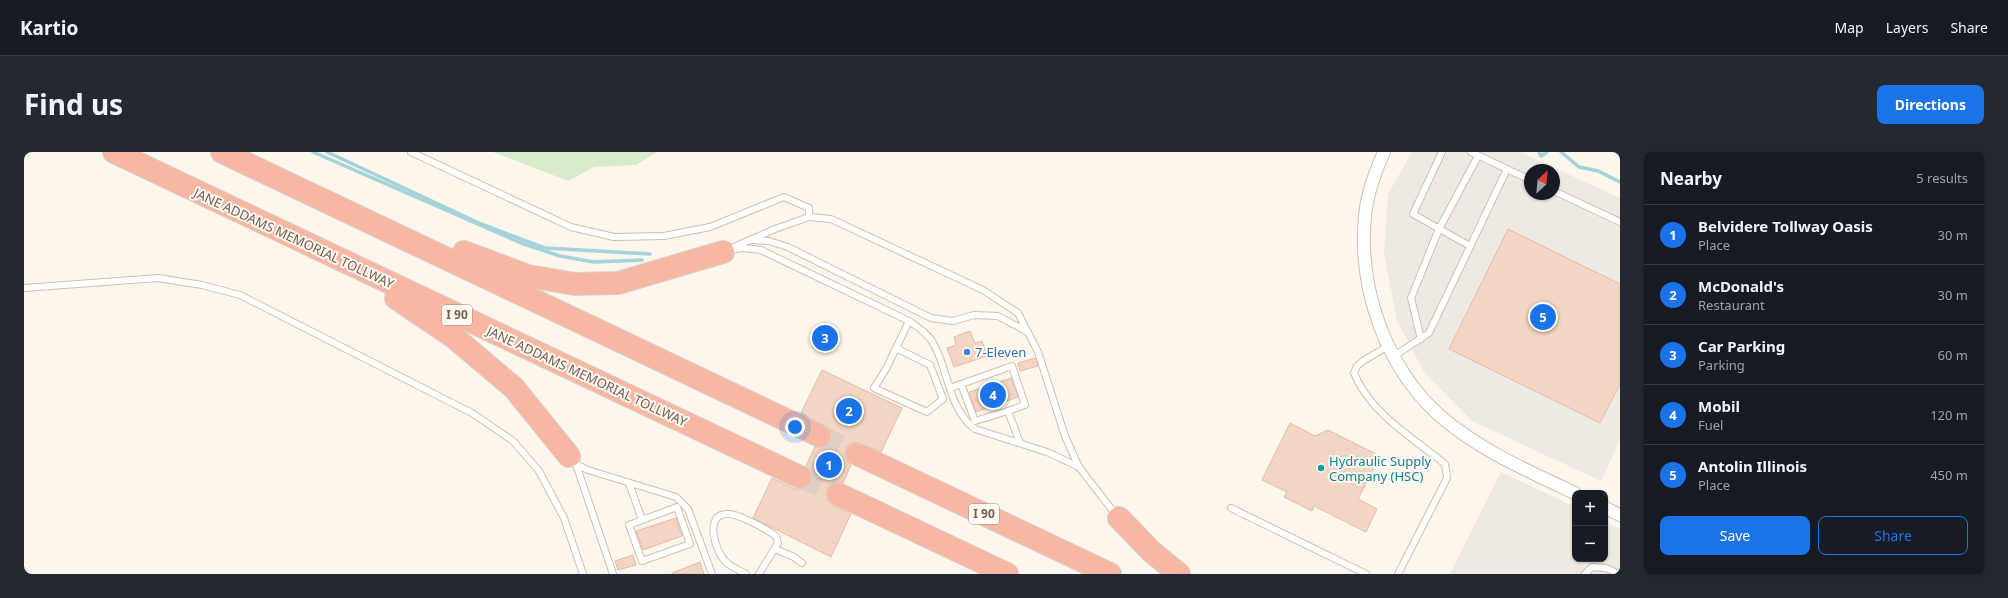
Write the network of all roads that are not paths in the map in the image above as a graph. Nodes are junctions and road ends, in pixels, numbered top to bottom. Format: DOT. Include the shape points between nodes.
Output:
graph roads {
  1 [pos="114,152"];
  2 [pos="222,152"];
  3 [pos="412,152"];
  4 [pos="1384,152"];
  5 [pos="1442,152"];
  6 [pos="1471,152"];
  7 [pos="1478,156"];
  8 [pos="257,168"];
  9 [pos="1508,169"];
  10 [pos="1524,177"];
  11 [pos="1560,194"];
  12 [pos="809,217"];
  13 [pos="257,220"];
  14 [pos="1620,222"];
  15 [pos="1439,229"];
  16 [pos="751,240"];
  17 [pos="1470,246"];
  18 [pos="723,252"];
  19 [pos="24,288"];
  20 [pos="909,321"];
  21 [pos="1028,332"];
  22 [pos="1421,339"];
  23 [pos="896,348"];
  24 [pos="1391,351"];
  25 [pos="961,384"];
  26 [pos="950,388"];
  27 [pos="1008,411"];
  28 [pos="820,436"];
  29 [pos="1020,443"];
  30 [pos="857,454"];
  31 [pos="572,460"];
  32 [pos="1079,467"];
  33 [pos="800,477"];
  34 [pos="629,483"];
  35 [pos="1572,492"];
  36 [pos="838,494"];
  37 [pos="1232,508"];
  38 [pos="1608,509"];
  39 [pos="1620,515"];
  40 [pos="1119,518"];
  41 [pos="642,520"];
  42 [pos="700,540"];
  43 [pos="690,544"];
  44 [pos="775,549"];
  45 [pos="802,564"];
  46 [pos="584,574"];
  47 [pos="613,574"];
  48 [pos="712,574"];
  49 [pos="746,574"];
  50 [pos="759,574"];
  51 [pos="1006,574"];
  52 [pos="1110,574"];
  53 [pos="1180,574"];
  54 [pos="1366,574"];
  55 [pos="1398,574"];
  56 [pos="1585,574"];
  57 [pos="1619,574"];
  1 -- 13 [label="highway, JANE ADDAMS MEMORIAL TOLLWAY / I 90"];
  2 -- 8 [label="highway"];
  3 -- 12 [label="lane" via="571,226 614,237 664,236 710,227 784,197 809,208"];
  4 -- 24 [label="street" via="1365,215 1365,261 1368,287"];
  5 -- 15 [label="lane" via="1413,214"];
  6 -- 7 [label="lane"];
  7 -- 9 [label="lane"];
  7 -- 15 [label="lane"];
  8 -- 18 [label="highway" via="477,258 528,276 576,284 618,283"];
  8 -- 28 [label="highway"];
  9 -- 10 [label="lane"];
  9 -- 17 [label="lane"];
  11 -- 14 [label="lane"];
  12 -- 16 [label="lane"];
  12 -- 21 [label="lane" via="831,219 983,290 1018,313"];
  13 -- 31 [label="highway" via="390,294 455,338 514,388"];
  13 -- 33 [label="highway, JANE ADDAMS MEMORIAL TOLLWAY / I 90"];
  15 -- 17 [label="lane"];
  15 -- 22 [label="lane" via="1411,298"];
  16 -- 18 [label="lane"];
  16 -- 21 [label="lane" via="769,241 788,247 931,318 953,321 974,315 998,316"];
  17 -- 22 [label="lane" via="1429,333"];
  18 -- 20 [label="lane" via="742,248 761,250"];
  19 -- 46 [label="lane" via="158,278 232,293 472,413 513,441 539,471 564,518"];
  20 -- 23 [label="lane"];
  20 -- 26 [label="lane" via="933,342"];
  21 -- 32 [label="lane" via="1038,352 1065,436"];
  22 -- 24 [label="lane"];
  23 -- 23 [label="lane" via="874,388 927,412 943,399 930,365"];
  24 -- 35 [label="street" via="1410,383 1441,416 1475,442 1501,457"];
  24 -- 55 [label="lane" via="1357,366 1354,373 1360,388 1379,411 1445,464 1447,471 1447,478"];
  25 -- 26 [label="lane"];
  25 -- 27 [label="lane" via="975,421"];
  25 -- 27 [label="lane" via="1012,366 1025,405"];
  26 -- 29 [label="lane" via="958,410 975,429"];
  27 -- 29 [label="lane"];
  29 -- 32 [label="lane" via="1048,452"];
  30 -- 52 [label="highway, I 90"];
  31 -- 34 [label="lane" via="588,470"];
  31 -- 47 [label="lane"];
  32 -- 40 [label="lane"];
  34 -- 41 [label="lane"];
  34 -- 42 [label="lane" via="676,497 683,502"];
  36 -- 51 [label="highway"];
  37 -- 54 [label="lane"];
  38 -- 39 [label="street"];
  40 -- 53 [label="highway" via="1152,552"];
  41 -- 43 [label="lane" via="677,508"];
  41 -- 43 [label="lane" via="629,525 642,561"];
  42 -- 43 [label="lane"];
  42 -- 48 [label="lane"];
  44 -- 45 [label="lane" via="794,557"];
  44 -- 49 [label="lane" via="778,539 771,533 732,514 722,514 718,517 712,530 722,556 730,565"];
  44 -- 50 [label="lane"];
  56 -- 57 [label="lane" via="1592,567 1606,568"];
}
